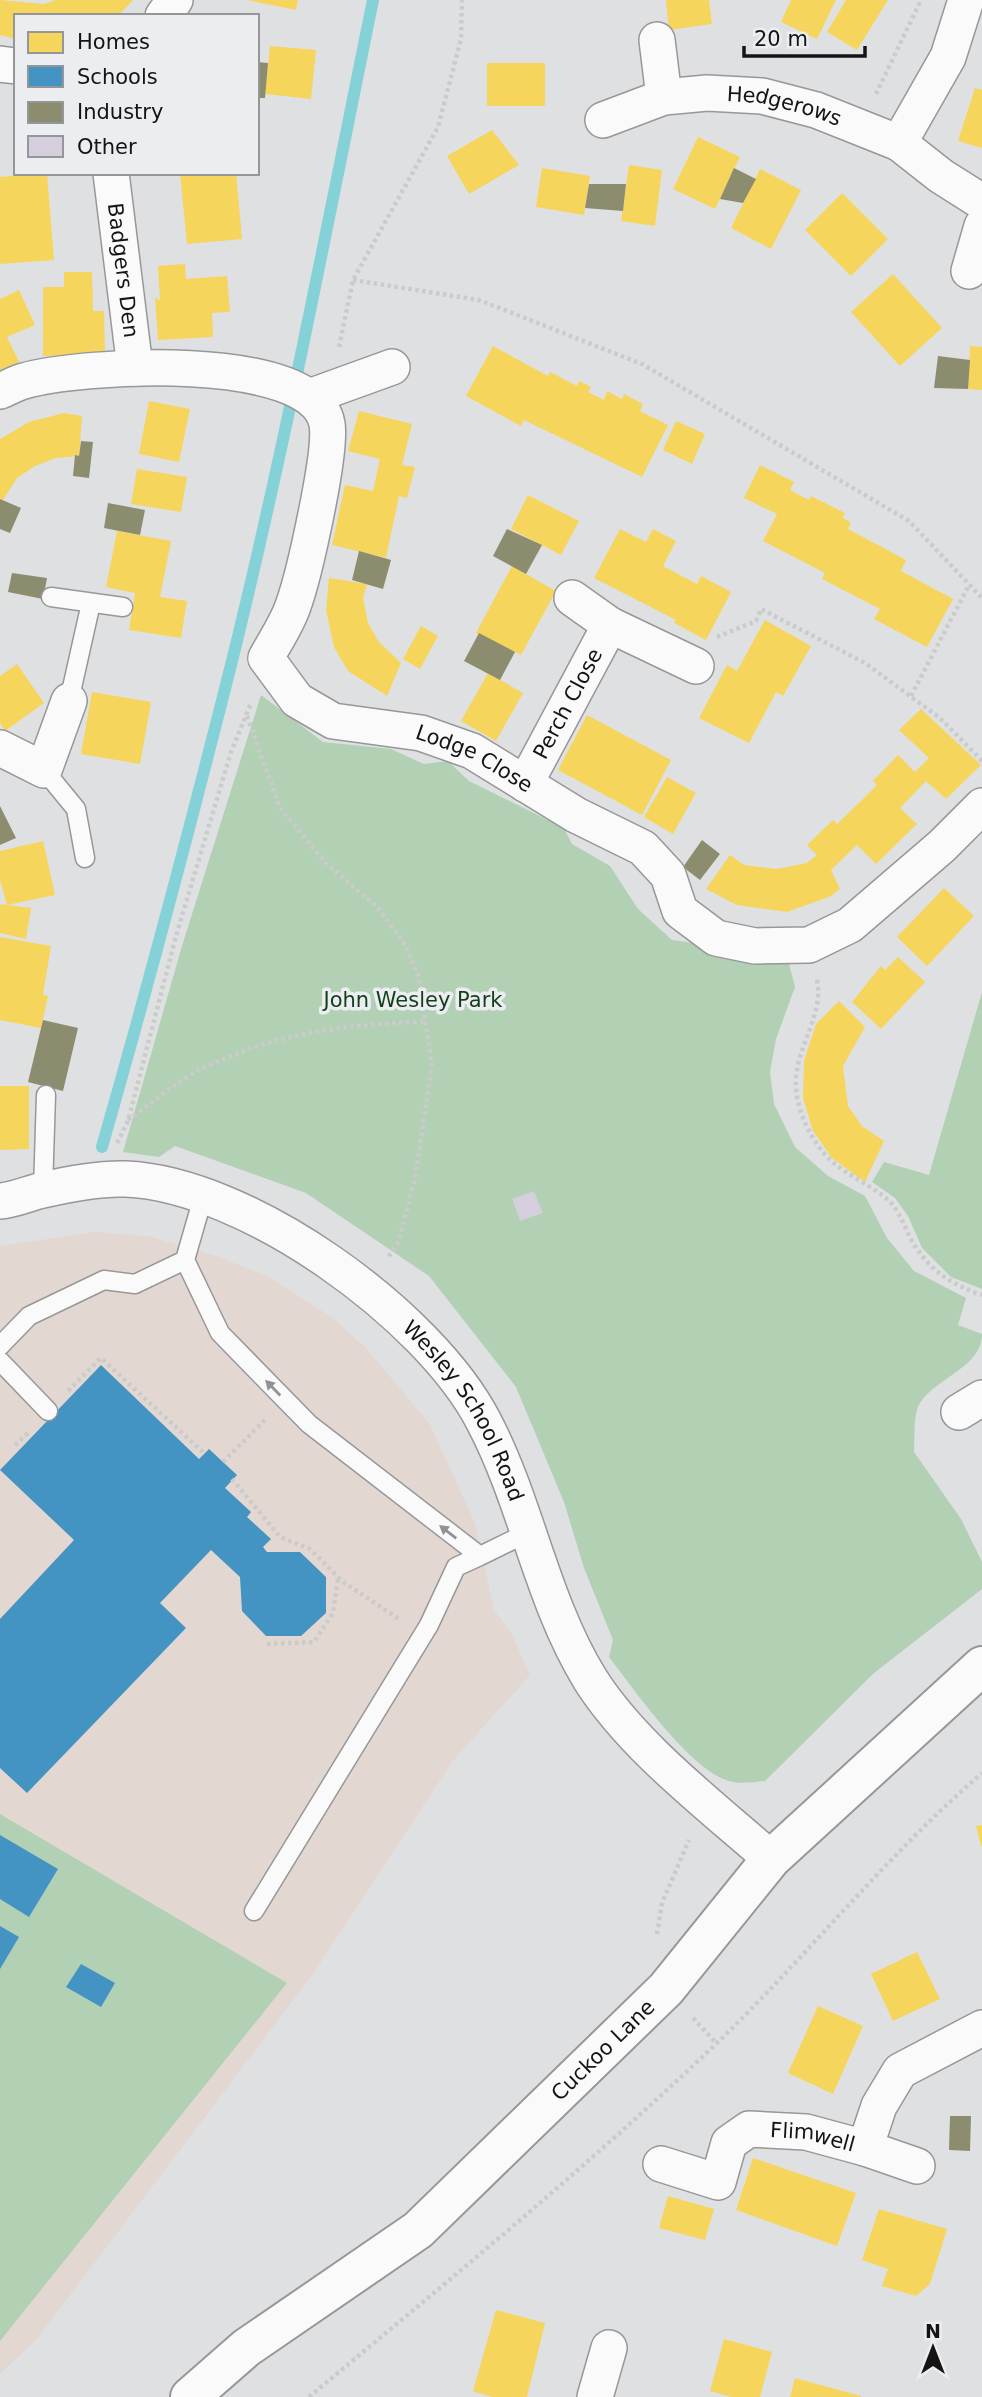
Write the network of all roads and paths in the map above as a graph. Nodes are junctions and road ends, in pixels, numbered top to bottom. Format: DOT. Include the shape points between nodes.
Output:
graph roads {
  1 [pos="462,0"];
  2 [pos="921,0"];
  3 [pos="967,0"];
  4 [pos="657,40"];
  5 [pos="664,97"];
  6 [pos="603,120"];
  7 [pos="859,127"];
  8 [pos="899,143"];
  9 [pos="111,175"];
  10 [pos="982,202"];
  11 [pos="982,226"];
  12 [pos="969,271"];
  13 [pos="353,280"];
  14 [pos="392,367"];
  15 [pos="135,368"];
  16 [pos="0,391"];
  17 [pos="324,393"];
  18 [pos="968,586"];
  19 [pos="51,597"];
  20 [pos="572,598"];
  21 [pos="982,598"];
  22 [pos="91,603"];
  23 [pos="124,607"];
  24 [pos="610,625"];
  25 [pos="696,666"];
  26 [pos="911,696"];
  27 [pos="69,701"];
  28 [pos="0,748"];
  29 [pos="982,761"];
  30 [pos="44,770"];
  31 [pos="525,784"];
  32 [pos="978,820"];
  33 [pos="85,858"];
  34 [pos="809,946"];
  35 [pos="426,1021"];
  36 [pos="46,1095"];
  37 [pos="128,1121"];
  38 [pos="111,1154"];
  39 [pos="43,1190"];
  40 [pos="204,1194"];
  41 [pos="0,1201"];
  42 [pos="185,1260"];
  43 [pos="365,1289"];
  44 [pos="982,1296"];
  45 [pos="0,1346"];
  46 [pos="0,1361"];
  47 [pos="285,1400"];
  48 [pos="48,1412"];
  49 [pos="15,1445"];
  50 [pos="204,1453"];
  51 [pos="223,1462"];
  52 [pos="232,1479"];
  53 [pos="527,1533"];
  54 [pos="480,1556"];
  55 [pos="338,1577"];
  56 [pos="426,1630"];
  57 [pos="267,1644"];
  58 [pos="982,1666"];
  59 [pos="982,1773"];
  60 [pos="771,1859"];
  61 [pos="254,1911"];
  62 [pos="982,2028"];
  63 [pos="864,2148"];
  64 [pos="661,2164"];
  65 [pos="918,2166"];
  66 [pos="610,2348"];
  67 [pos="190,2397"];
  68 [pos="309,2397"];
  69 [pos="595,2397"];
  1 -- 13 [label="path" via="461,39 438,127"];
  2 -- 7 [label="path"];
  3 -- 8 [label="street" via="948,57"];
  4 -- 5 [label="street"];
  5 -- 6 [label="street, Hedgerows"];
  5 -- 7 [label="street, Hedgerows" via="707,93 762,96"];
  7 -- 8 [label="street, Hedgerows"];
  8 -- 10 [label="street, Hedgerows"];
  9 -- 15 [label="street, Badgers Den"];
  11 -- 12 [label="street"];
  13 -- 17 [label="path" via="335,364 321,374"];
  13 -- 18 [label="path" via="479,300 642,364 909,521"];
  14 -- 17 [label="street"];
  15 -- 16 [label="street, Badgers Den" via="25,380"];
  15 -- 17 [label="street, Badgers Den" via="226,370"];
  17 -- 31 [label="street, Lodge Close" via="327,423 322,479 293,607 266,658 297,700 333,721 421,733 472,751"];
  18 -- 21 [label="path"];
  18 -- 26 [label="path"];
  19 -- 22 [label="lane"];
  20 -- 24 [label="street, Perch Close"];
  22 -- 23 [label="lane"];
  22 -- 27 [label="lane"];
  24 -- 25 [label="street, Perch Close"];
  24 -- 31 [label="street, Perch Close"];
  25 -- 26 [label="path" via="719,634 757,621 761,609 865,663"];
  26 -- 29 [label="path"];
  27 -- 30 [label="street"];
  28 -- 30 [label="street"];
  30 -- 33 [label="lane" via="76,809"];
  31 -- 34 [label="street, Lodge Close" via="643,848 667,875 680,911 716,938 755,946"];
  32 -- 34 [label="street, Lodge Close" via="850,925"];
  34 -- 44 [label="path" via="820,997 804,1037 796,1079 799,1106 809,1130 833,1162 889,1201 919,1253 939,1274"];
  35 -- 37 [label="path" via="337,1026 282,1037 201,1069"];
  35 -- 37 [label="path" via="418,975 404,943 378,908 326,863 280,808 247,716 231,752 176,936"];
  35 -- 43 [label="path" via="432,1065 415,1178 399,1241"];
  36 -- 39 [label="lane"];
  37 -- 38 [label="path"];
  39 -- 40 [label="street, Wesley School Road" via="127,1179"];
  39 -- 41 [label="street, Wesley School Road"];
  40 -- 42 [label="lane"];
  40 -- 43 [label="street, Wesley School Road" via="348,1272"];
  42 -- 45 [label="lane" via="135,1284 104,1280 29,1316"];
  47 -- 42 [label="lane, one-way" via="220,1333"];
  43 -- 53 [label="street, Wesley School Road" via="431,1350 483,1420"];
  46 -- 48 [label="lane"];
  47 -- 51 [label="path"];
  54 -- 47 [label="lane, one-way" via="309,1424"];
  48 -- 49 [label="path"];
  48 -- 50 [label="path" via="101,1358"];
  52 -- 55 [label="path" via="280,1537 310,1549"];
  53 -- 54 [label="lane"];
  53 -- 60 [label="street, Wesley School Road" via="562,1628 621,1723"];
  54 -- 56 [label="lane" via="456,1567"];
  55 -- 56 [label="path" via="407,1624"];
  55 -- 57 [label="path" via="333,1613 314,1642"];
  56 -- 61 [label="lane"];
  58 -- 60 [label="street, Cuckoo Lane"];
  59 -- 68 [label="path" via="928,1819 716,2043 514,2226"];
  60 -- 67 [label="street, Cuckoo Lane" via="666,1989 418,2230 246,2347"];
  62 -- 63 [label="street, Flimwell" via="900,2071 879,2106"];
  63 -- 64 [label="street, Flimwell" via="807,2132 749,2129 729,2143 718,2182"];
  63 -- 65 [label="street"];
  66 -- 69 [label="street"];
}
